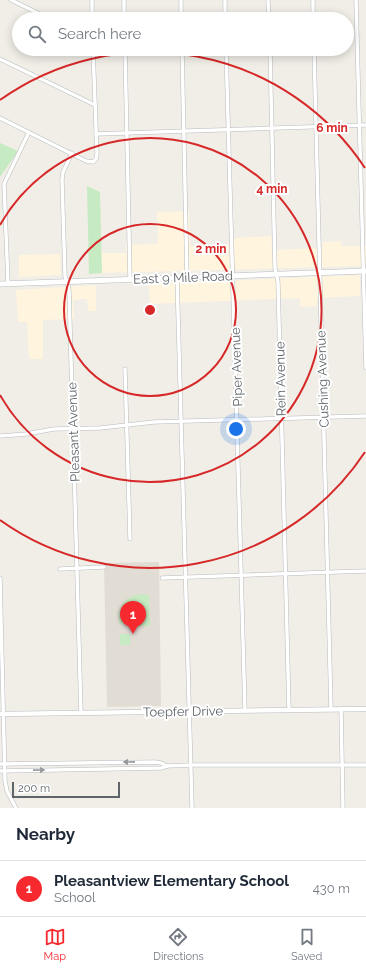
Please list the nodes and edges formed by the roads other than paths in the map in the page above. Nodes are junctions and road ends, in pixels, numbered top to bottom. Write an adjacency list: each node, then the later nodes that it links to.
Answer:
1 (11, 0): 9 (street)
2 (92, 0): 10 (street)
3 (124, 0): 11 (street)
4 (181, 0): 12 (street)
5 (224, 0): 13 (street)
6 (268, 0): 14 (street)
7 (313, 0): 15 (street)
8 (356, 0): 25 (street)
9 (36, 12)
10 (92, 12)
11 (124, 12)
12 (181, 12)
13 (225, 12)
14 (269, 12)
15 (313, 12)
16 (93, 56): 23 (street)
17 (125, 56): 32 (street)
18 (182, 56): 30 (street)
19 (226, 56): 29 (street, Piper Avenue)
20 (270, 56): 28 (street, Rein Avenue)
21 (314, 56): 27 (street, Cushing Avenue)
22 (0, 60): 23 (street)
23 (95, 105): 33 (street)
24 (0, 118): 31 (street)
25 (360, 125): 26 (street); 27 (street); 35 (street)
26 (366, 125)
27 (315, 127): 28 (street); 36 (street, Cushing Avenue)
28 (272, 128): 29 (street); 37 (street, Rein Avenue)
29 (228, 129): 30 (street); 38 (street, Piper Avenue)
30 (184, 131): 32 (street); 40 (street)
31 (29, 132): 34 (street); 44 (street)
32 (127, 133): 33 (street); 41 (street)
33 (96, 134): 34 (street)
34 (72, 154): 42 (street, Pleasant Avenue)
35 (365, 271): 36 (main road, East 9 Mile Road); 45 (street)
36 (319, 272): 37 (main road, East 9 Mile Road); 48 (street, Cushing Avenue)
37 (276, 274): 38 (main road, East 9 Mile Road); 49 (street, Rein Avenue)
38 (233, 275): 40 (main road, East 9 Mile Road); 50 (street, Piper Avenue)
39 (177, 277): 40 (main road, East 9 Mile Road); 41 (main road, East 9 Mile Road); 51 (street)
40 (188, 277)
41 (130, 279): 42 (main road, East 9 Mile Road)
42 (66, 281): 44 (main road, East 9 Mile Road); 53 (street, Pleasant Avenue)
43 (0, 284): 44 (main road, East 9 Mile Road)
44 (8, 284)
45 (366, 368)
46 (125, 369): 52 (street)
47 (366, 416): 48 (street)
48 (324, 417): 49 (street); 60 (street, Cushing Avenue)
49 (281, 418): 50 (street); 61 (street, Rein Avenue)
50 (237, 420): 51 (street); 62 (street, Piper Avenue)
51 (181, 422): 52 (street); 63 (street)
52 (127, 425): 53 (street); 55 (street)
53 (73, 429): 54 (street); 57 (street, Pleasant Avenue)
54 (0, 436)
55 (130, 539)
56 (104, 567): 57 (street)
57 (77, 568): 58 (street); 72 (street, Pleasant Avenue)
58 (60, 569)
59 (366, 571): 60 (street)
60 (328, 573): 61 (street); 66 (street, Cushing Avenue)
61 (285, 574): 62 (street); 70 (street, Rein Avenue)
62 (242, 576): 63 (street); 69 (street, Piper Avenue)
63 (186, 577): 64 (street); 71 (street)
64 (162, 578)
65 (0, 580): 73 (street)
66 (331, 709): 67 (street, Toepfer Drive); 70 (street, Toepfer Drive)
67 (341, 709): 68 (street, Toepfer Drive); 78 (street)
68 (366, 709)
69 (245, 710): 70 (street, Toepfer Drive); 71 (street, Toepfer Drive)
70 (289, 710)
71 (190, 711): 72 (street, Toepfer Drive); 75 (street)
72 (81, 713): 73 (street, Toepfer Drive)
73 (2, 714): 74 (street)
74 (2, 764): 77 (street, one-way to 74); 79 (street)
75 (191, 765): 77 (street); 78 (street); 81 (street)
76 (366, 765): 78 (street)
77 (167, 766): 79 (street, one-way to 77)
78 (342, 766): 82 (street)
79 (2, 771): 80 (street)
80 (16, 808)
81 (192, 808)
82 (343, 808)

